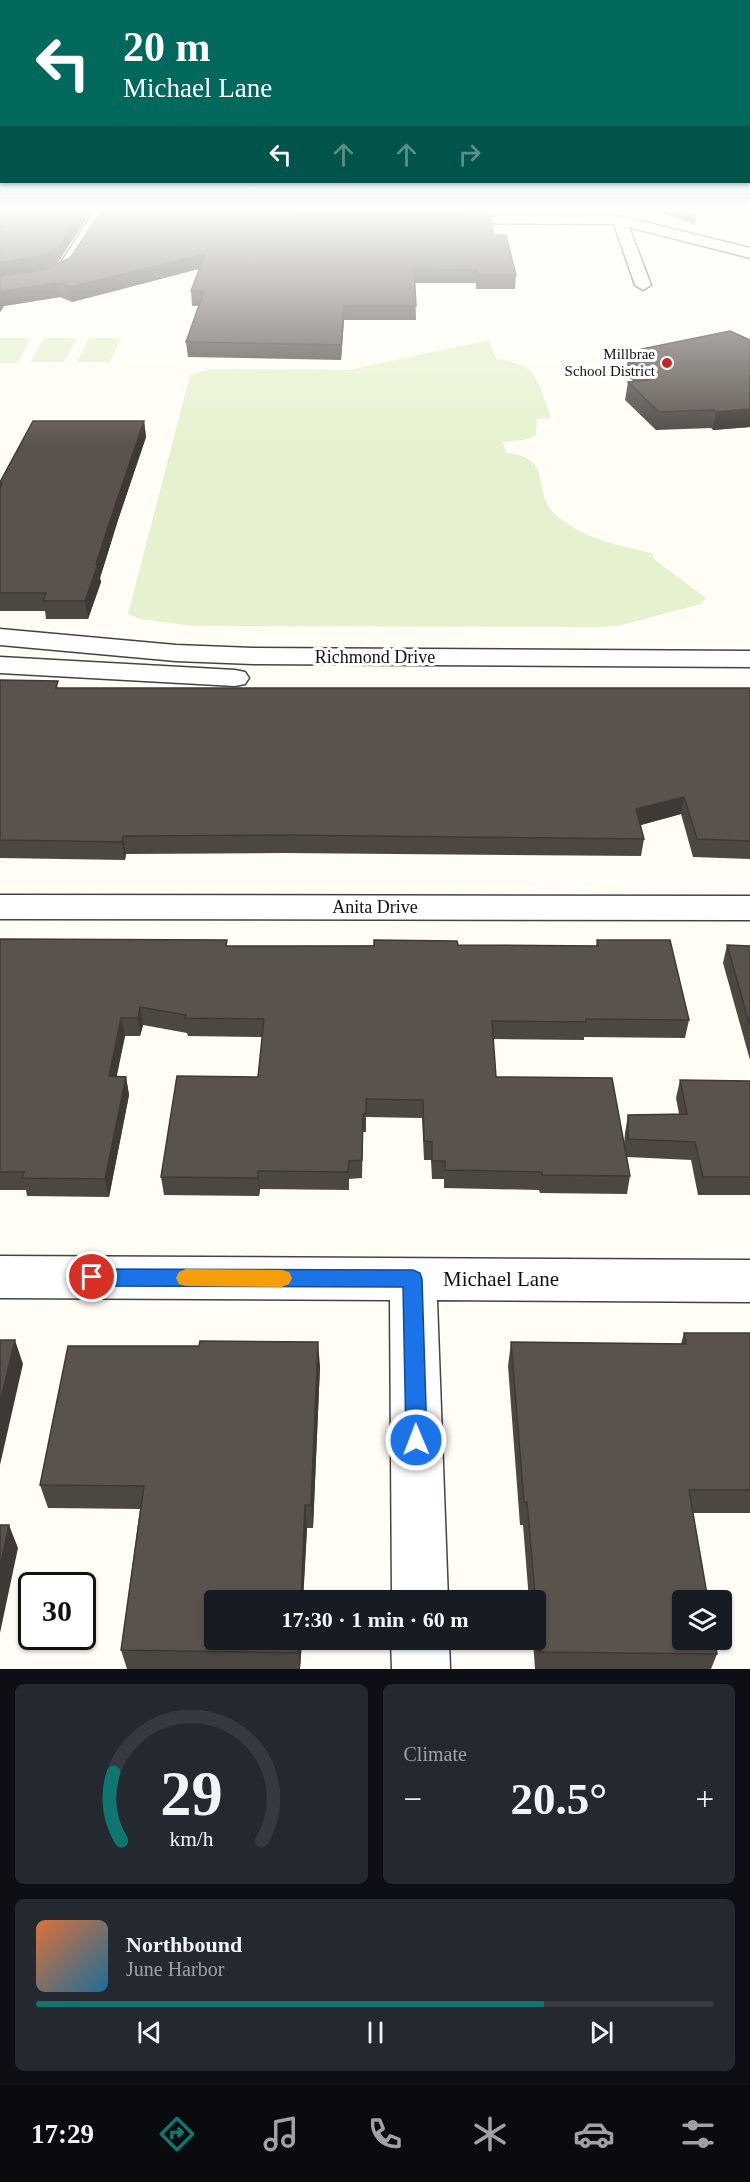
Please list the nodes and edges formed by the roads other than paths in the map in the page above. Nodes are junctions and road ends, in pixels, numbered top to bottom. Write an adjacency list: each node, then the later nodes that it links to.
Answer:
1 (0, 637): 2 (street, Richmond Drive)
2 (750, 659)
3 (0, 665): 4 (street, Richmond Drive)
4 (750, 681)
5 (0, 907): 6 (street, Anita Drive)
6 (750, 908)
7 (0, 1277): 8 (street, Michael Lane)
8 (413, 1279): 9 (street, Michael Lane); 10 (street)
9 (750, 1281)
10 (420, 1590)
11 (420, 1650): 12 (street)
12 (421, 1669)

